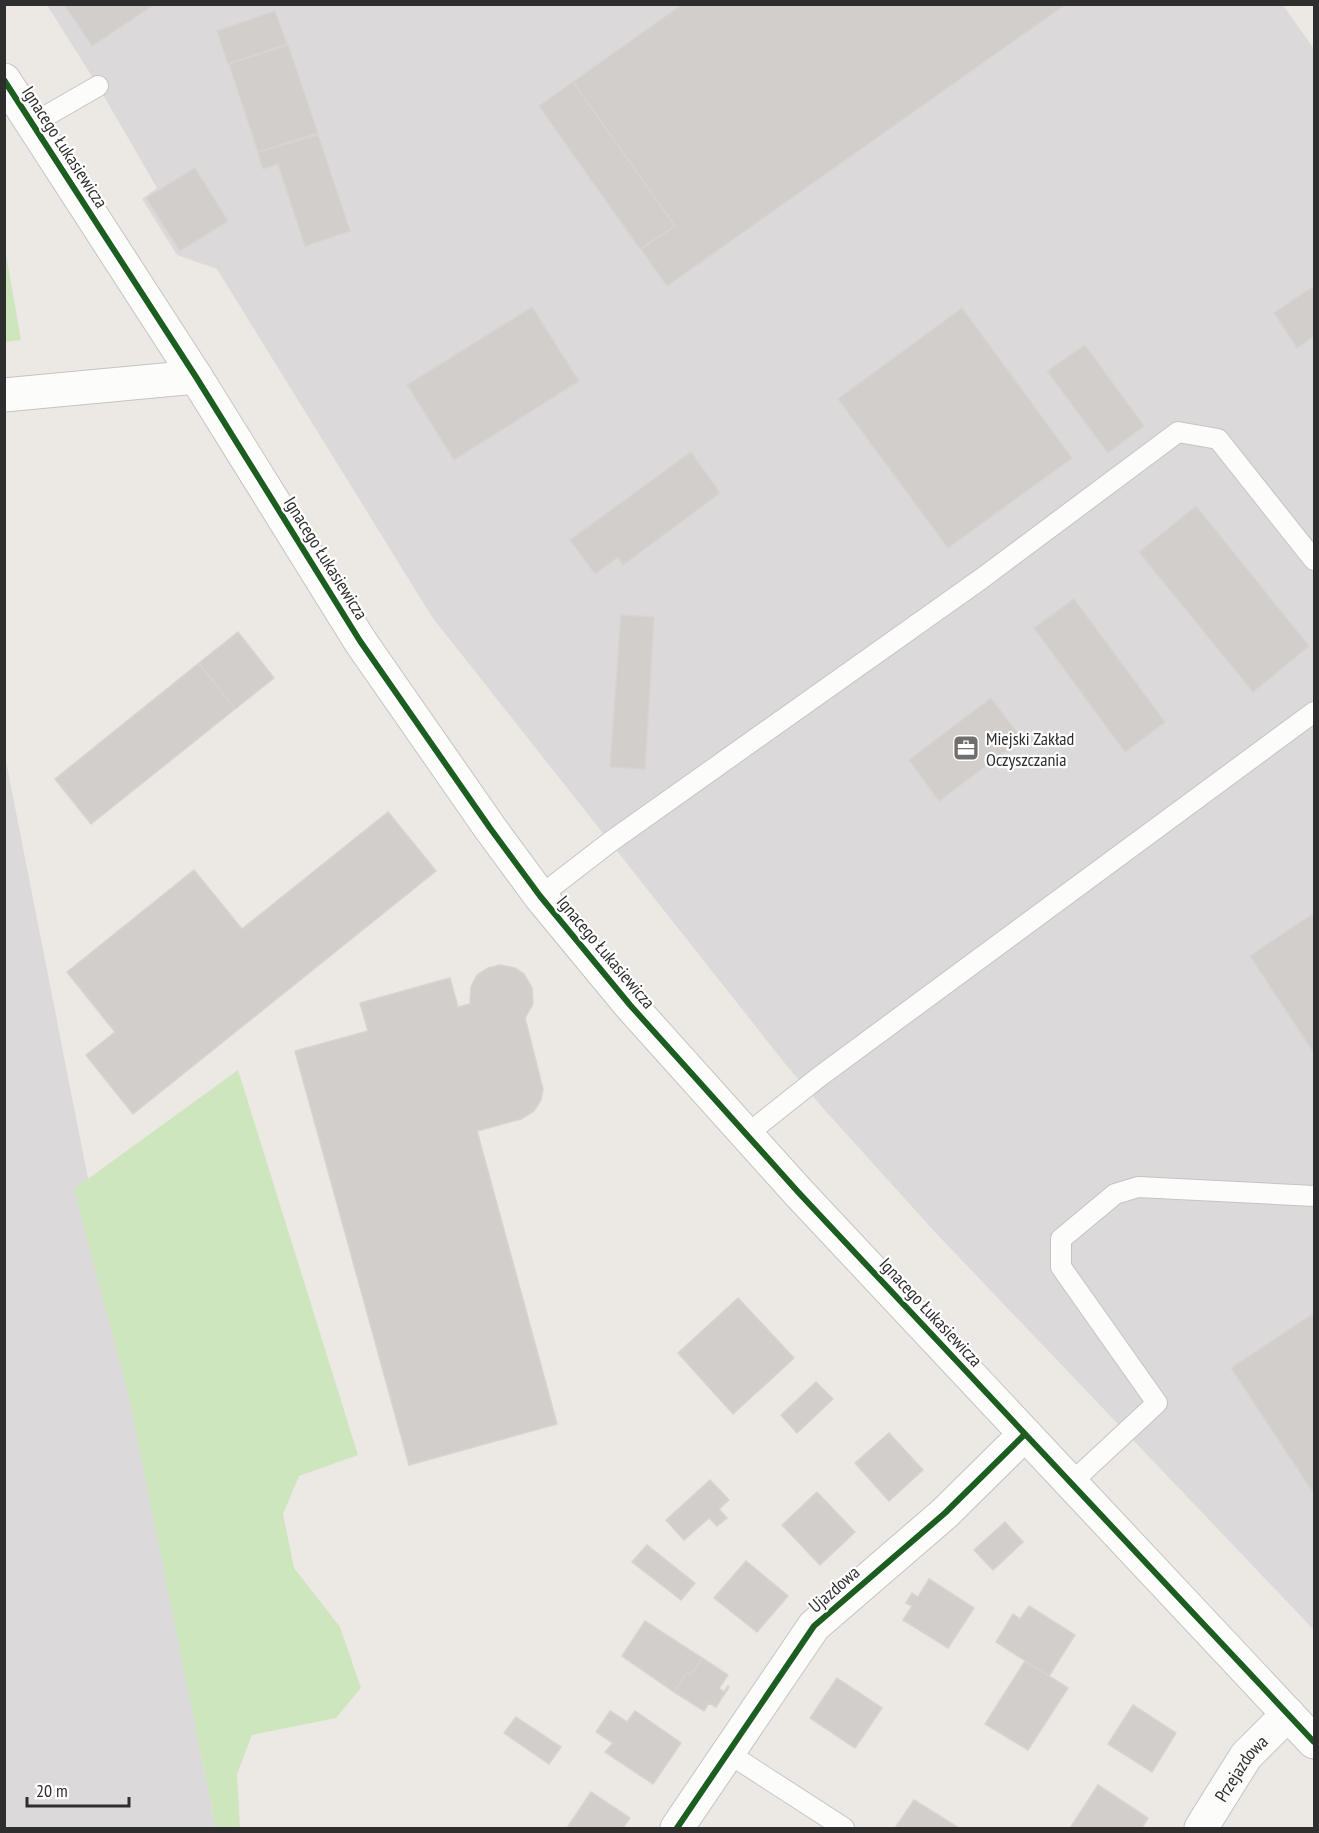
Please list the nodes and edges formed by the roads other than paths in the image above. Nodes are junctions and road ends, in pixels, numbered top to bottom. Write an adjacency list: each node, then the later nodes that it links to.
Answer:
1 (4, 80): 3 (street, Ignacego Łukasiewicza)
2 (98, 86): 3 (lane)
3 (32, 124): 4 (street, Ignacego Łukasiewicza)
4 (196, 377): 5 (street); 8 (street, Ignacego Łukasiewicza)
5 (4, 395)
6 (1314, 560): 8 (lane)
7 (1314, 712): 9 (lane)
8 (540, 896): 9 (street, Ignacego Łukasiewicza)
9 (746, 1135): 11 (street, Ignacego Łukasiewicza)
10 (1314, 1196): 12 (lane)
11 (1026, 1434): 12 (street, Ignacego Łukasiewicza); 15 (street, Ujazdowa)
12 (1071, 1483): 13 (street, Ignacego Łukasiewicza)
13 (1288, 1714): 14 (street, Ignacego Łukasiewicza); 18 (street, Przejazdowa)
14 (1314, 1742)
15 (728, 1753): 16 (street, Ujazdowa); 17 (lane)
16 (678, 1828)
17 (844, 1828)
18 (1200, 1828)

